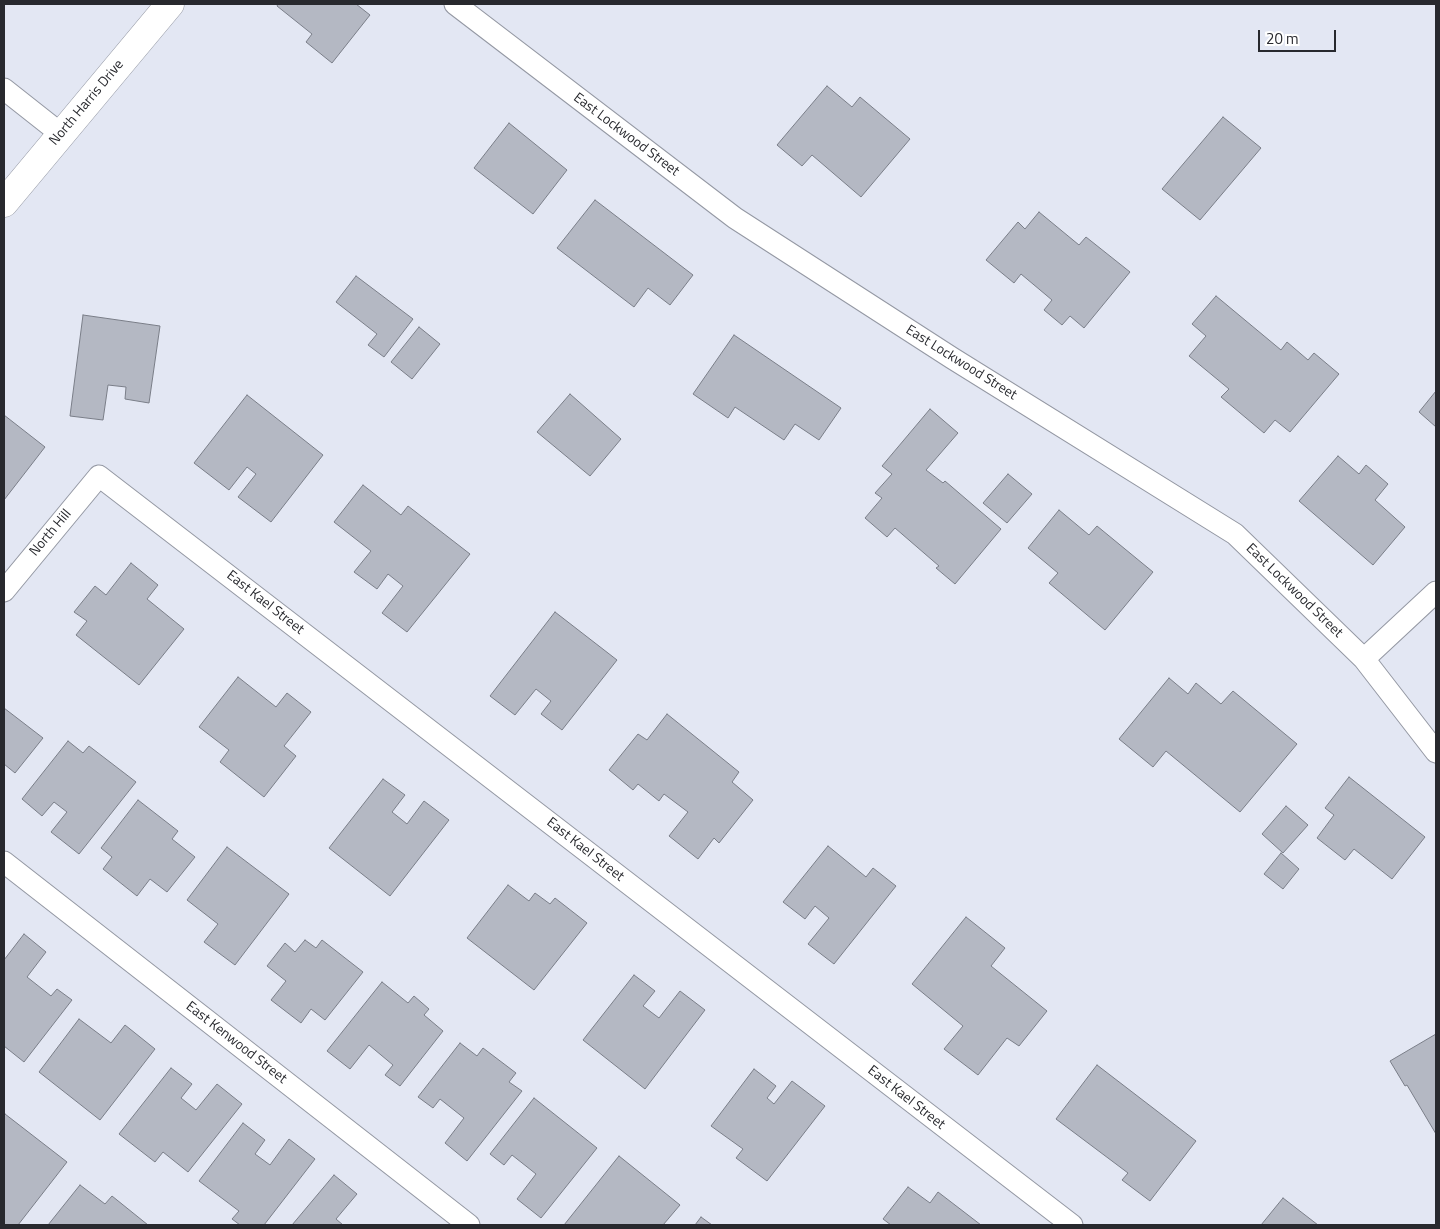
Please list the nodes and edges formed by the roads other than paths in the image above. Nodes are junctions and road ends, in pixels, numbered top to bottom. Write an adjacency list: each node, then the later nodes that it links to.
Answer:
1 (170, 4): 4 (street, North Harris Drive)
2 (455, 4): 9 (street, East Lockwood Street)
3 (4, 89): 4 (street)
4 (61, 134): 5 (street, North Harris Drive)
5 (4, 203)
6 (99, 476): 7 (street, North Hill); 13 (street, East Kael Street)
7 (4, 591)
8 (1436, 592): 9 (street)
9 (1364, 659): 10 (street, East Lockwood Street)
10 (1436, 752)
11 (4, 862): 12 (street, East Kenwood Street)
12 (469, 1225)
13 (1072, 1225)

